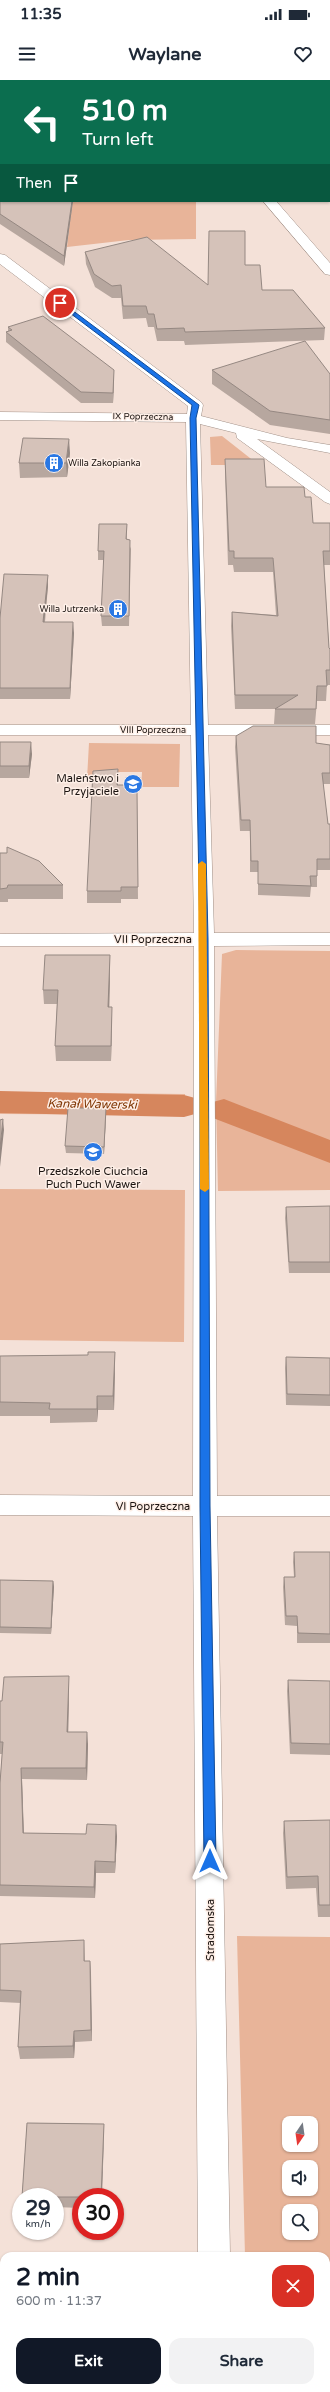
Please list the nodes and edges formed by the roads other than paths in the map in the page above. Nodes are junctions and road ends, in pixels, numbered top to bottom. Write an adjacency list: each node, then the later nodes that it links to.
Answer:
1 (270, 202): 3 (street)
2 (0, 258): 4 (street)
3 (330, 271)
4 (194, 412): 5 (street, IX Poprzeczna); 6 (street, IX Poprzeczna); 10 (street, Stradomska)
5 (0, 416)
6 (230, 427): 7 (street, IX Poprzeczna); 8 (street)
7 (330, 449)
8 (330, 499)
9 (0, 730): 10 (street, VIII Poprzeczna)
10 (199, 730): 11 (street, VIII Poprzeczna); 12 (street, Stradomska)
11 (330, 730)
12 (204, 939): 13 (street, VII Poprzeczna); 14 (street, VII Poprzeczna); 16 (street, Stradomska)
13 (330, 939)
14 (0, 940)
15 (0, 1505): 16 (street, VI Poprzeczna)
16 (205, 1506): 17 (street, VI Poprzeczna); 18 (street, Stradomska)
17 (330, 1506)
18 (214, 2252)

